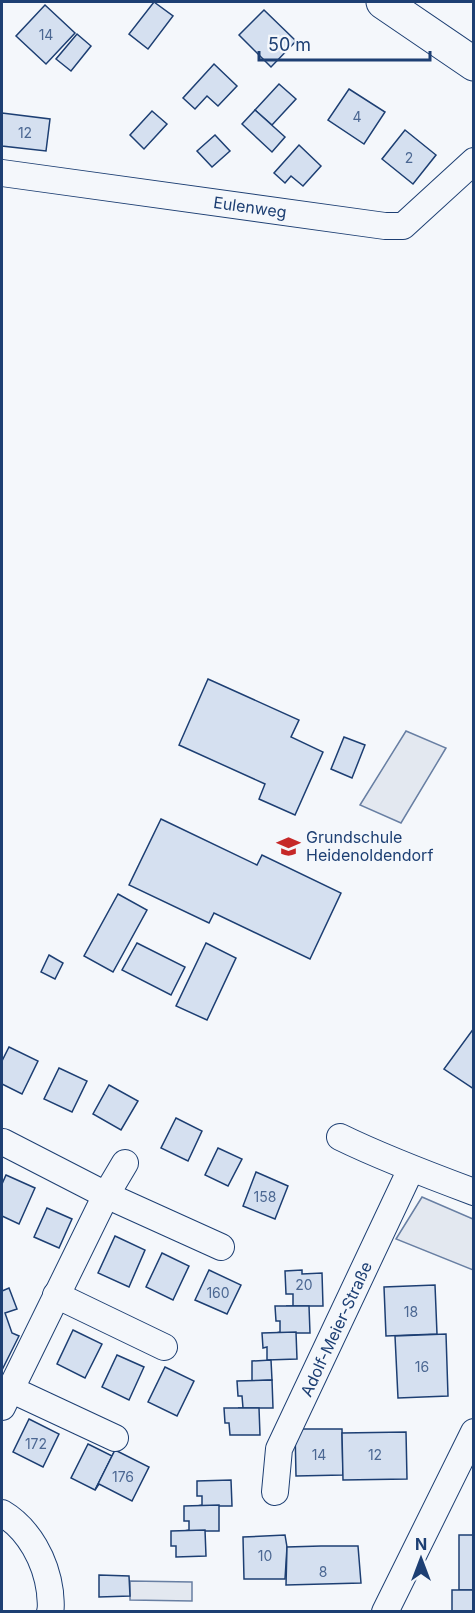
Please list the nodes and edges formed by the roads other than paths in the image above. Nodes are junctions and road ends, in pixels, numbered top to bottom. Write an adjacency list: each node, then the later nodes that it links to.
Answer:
1 (383, 2): 2 (main road)
2 (474, 64)
3 (474, 161): 4 (street, Eulenweg)
4 (2, 173)
5 (340, 1137): 8 (street)
6 (3, 1142): 10 (street)
7 (125, 1162): 10 (street)
8 (411, 1169): 9 (street); 17 (street, Adolf-Meier-Straße)
9 (474, 1192)
10 (106, 1195): 11 (street); 12 (street)
11 (221, 1247)
12 (56, 1295): 13 (street); 14 (street)
13 (164, 1347)
14 (6, 1398): 16 (street)
15 (474, 1432): 20 (street)
16 (115, 1438)
17 (274, 1492)
18 (2, 1513): 19 (street)
19 (50, 1611)
20 (385, 1611)

